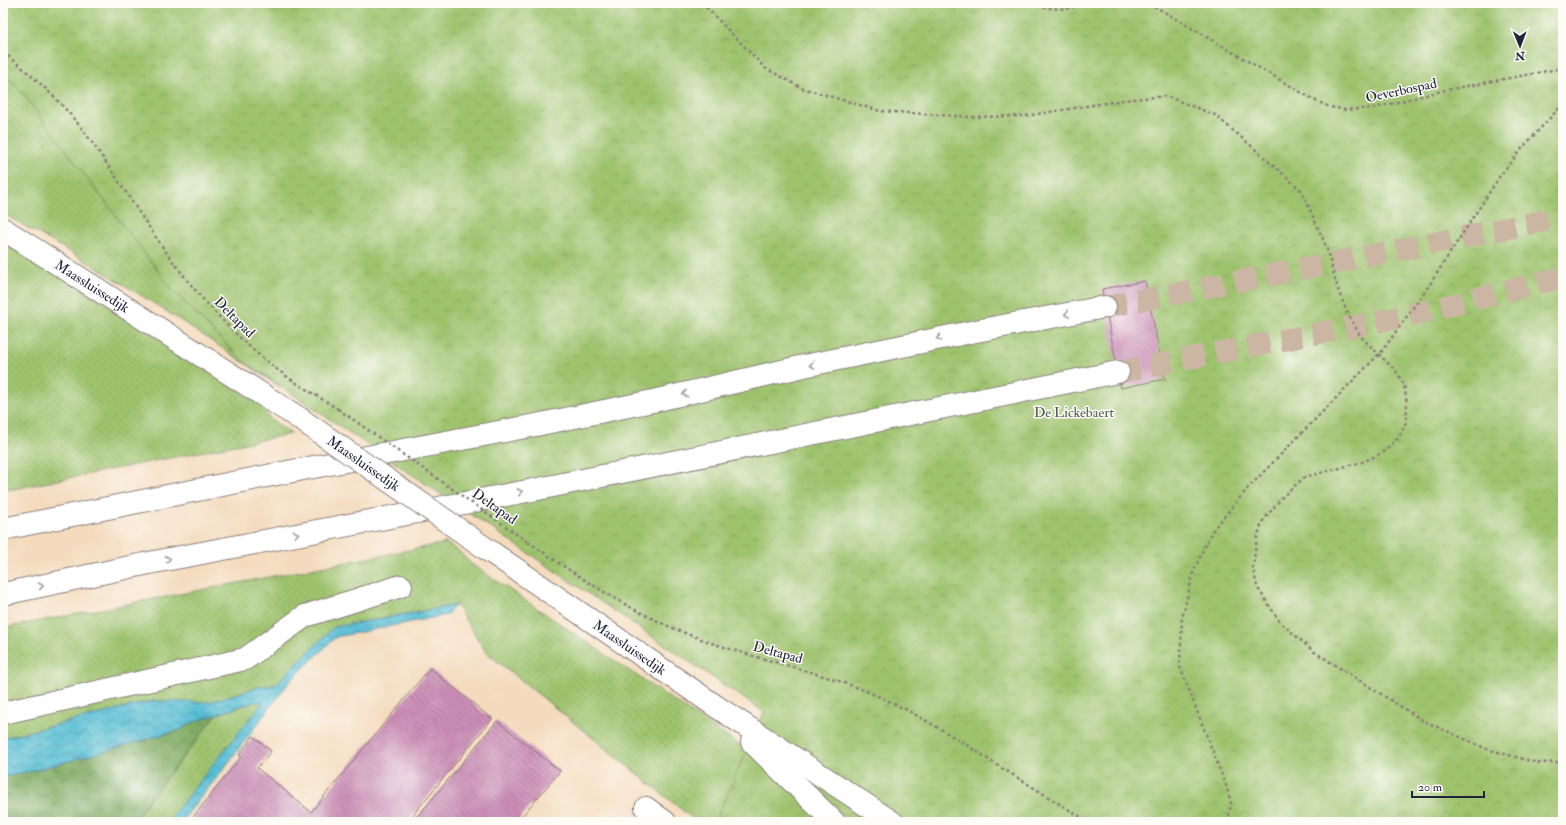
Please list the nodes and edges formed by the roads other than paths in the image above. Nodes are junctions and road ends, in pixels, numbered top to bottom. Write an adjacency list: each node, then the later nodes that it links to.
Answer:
1 (3, 228): 7 (main road, Maassluissedijk, bridge)
2 (1105, 307): 4 (main road, one-way to 4)
3 (1118, 372): 6 (main road, one-way to 3)
4 (3, 529)
5 (401, 586): 8 (main road)
6 (3, 594)
7 (717, 707): 11 (main road, Maassluissedijk); 12 (main road, Maassluissedijk)
8 (3, 713)
9 (646, 808): 10 (main road)
10 (665, 822)
11 (834, 822)
12 (892, 822)

